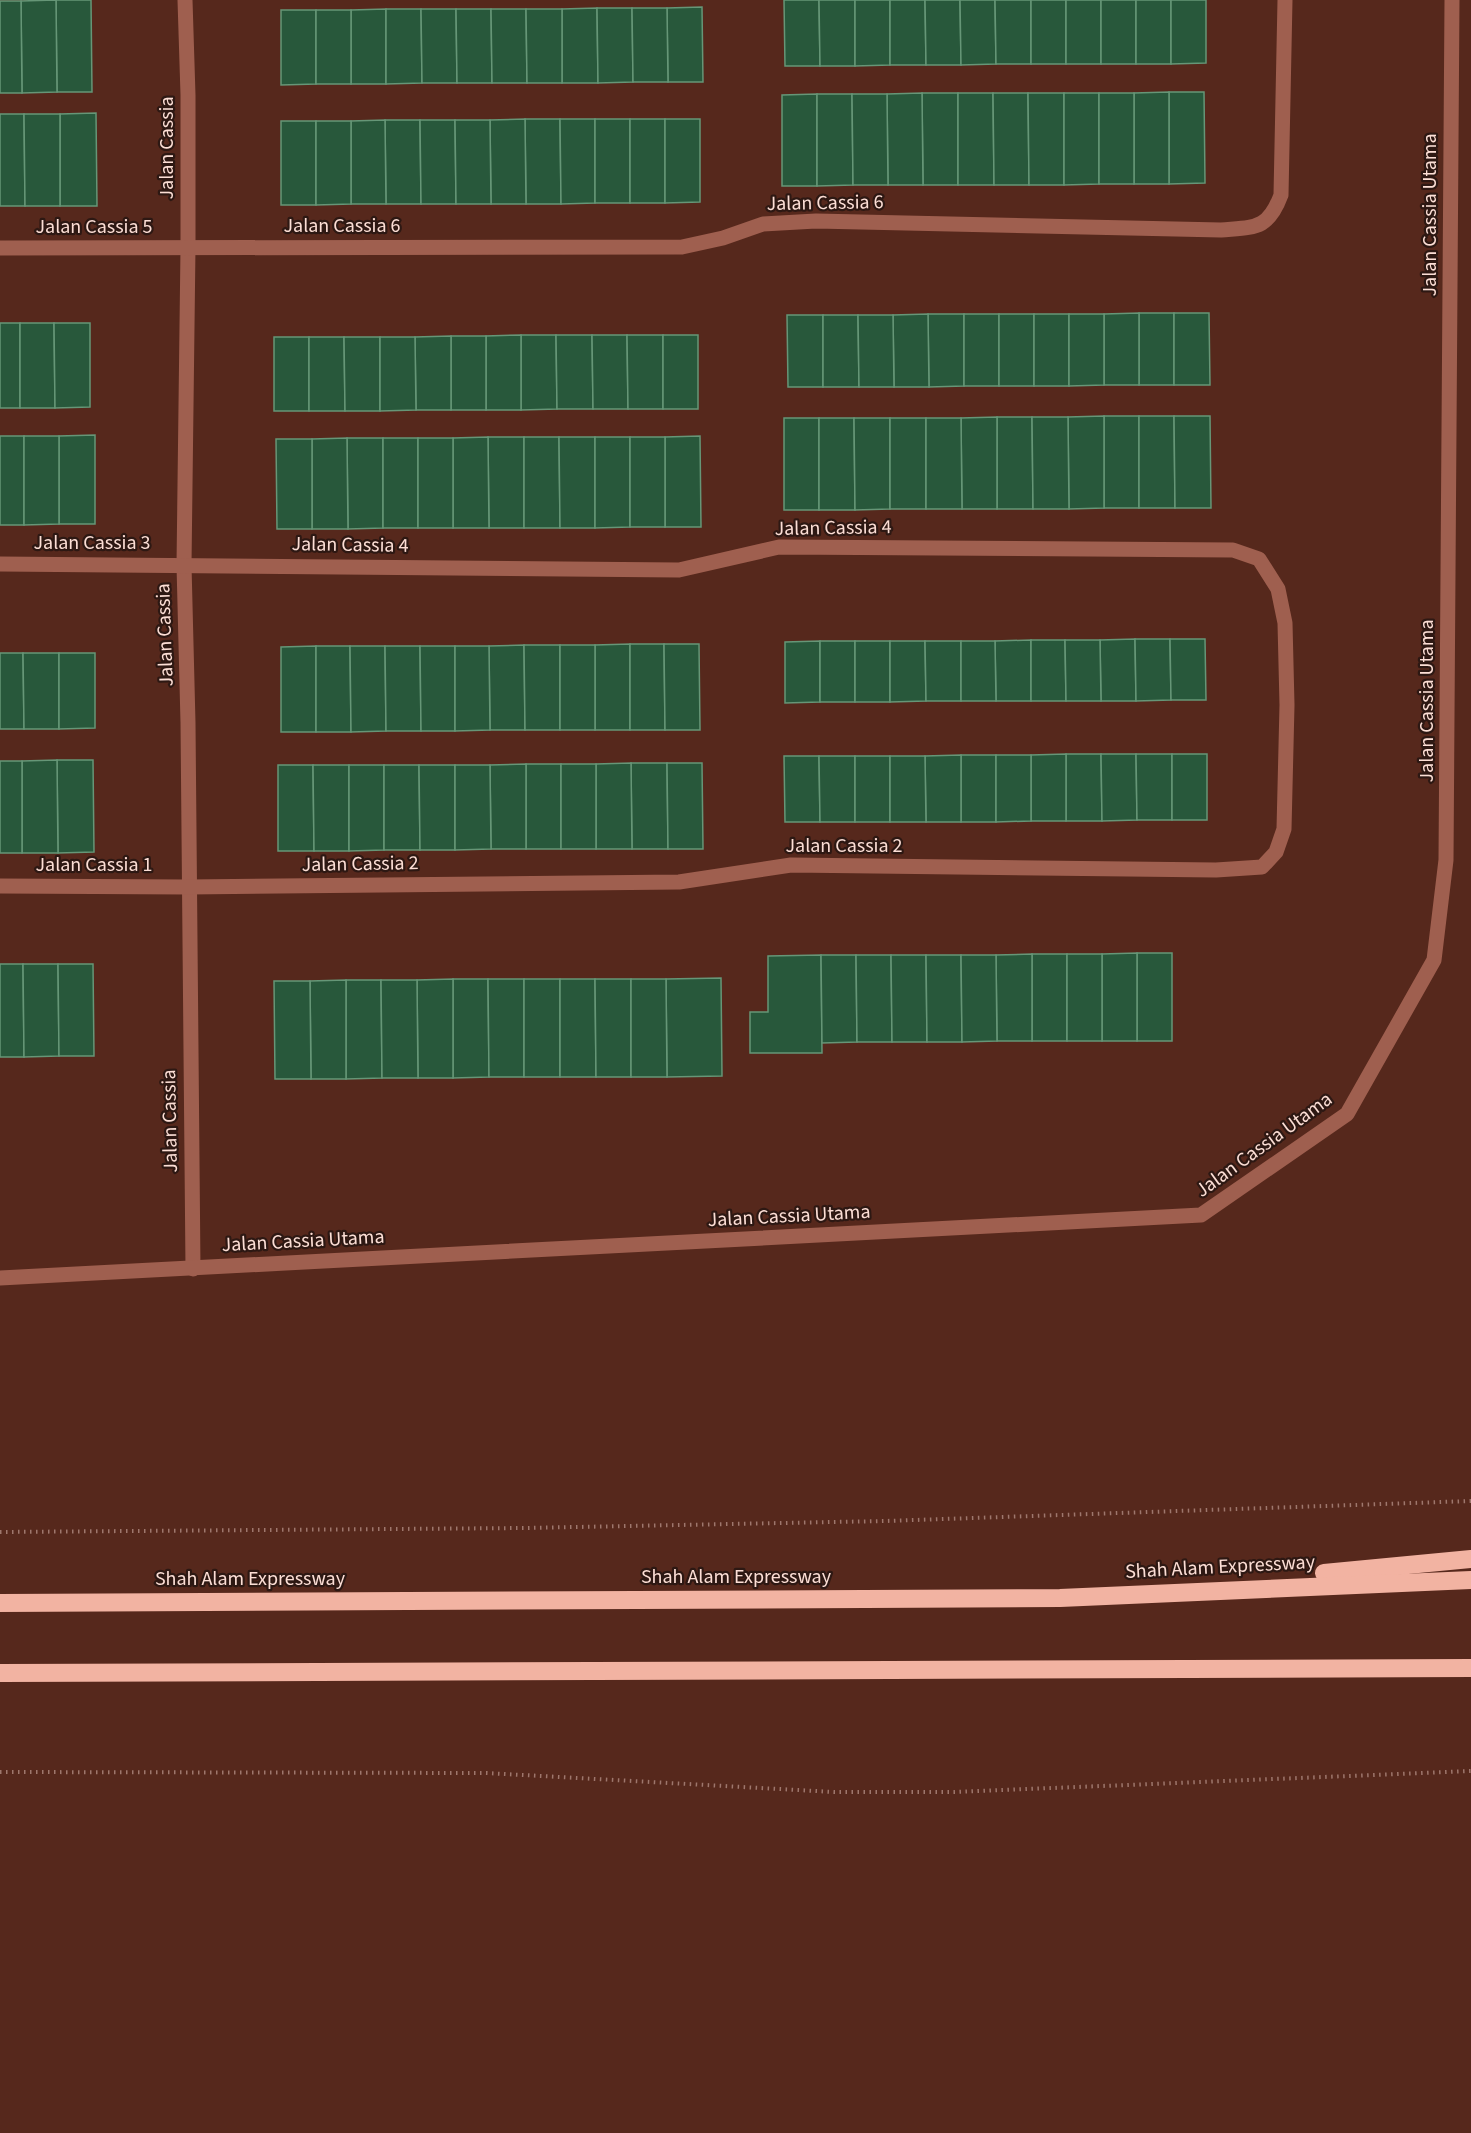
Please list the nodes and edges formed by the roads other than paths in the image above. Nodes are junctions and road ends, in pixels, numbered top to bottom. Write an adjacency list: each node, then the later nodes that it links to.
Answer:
1 (185, 0): 4 (street, Jalan Cassia)
2 (1285, 0): 4 (street, Jalan Cassia 6)
3 (1452, 0): 11 (street, Jalan Cassia Utama)
4 (188, 247): 5 (street, Jalan Cassia 5); 7 (street, Jalan Cassia)
5 (0, 248)
6 (0, 564): 7 (street, Jalan Cassia 3)
7 (184, 565): 8 (street, Jalan Cassia 4); 10 (street, Jalan Cassia)
8 (1287, 705): 10 (street, Jalan Cassia 2)
9 (0, 886): 10 (street, Jalan Cassia 1)
10 (188, 887): 11 (street, Jalan Cassia)
11 (193, 1269): 12 (street, Jalan Cassia Utama)
12 (0, 1278)
13 (1471, 1559): 15 (highway)
14 (1471, 1580): 15 (highway, Shah Alam Expressway)
15 (1060, 1598): 16 (highway, Shah Alam Expressway)
16 (0, 1603)
17 (1471, 1668): 18 (highway)
18 (0, 1673)

